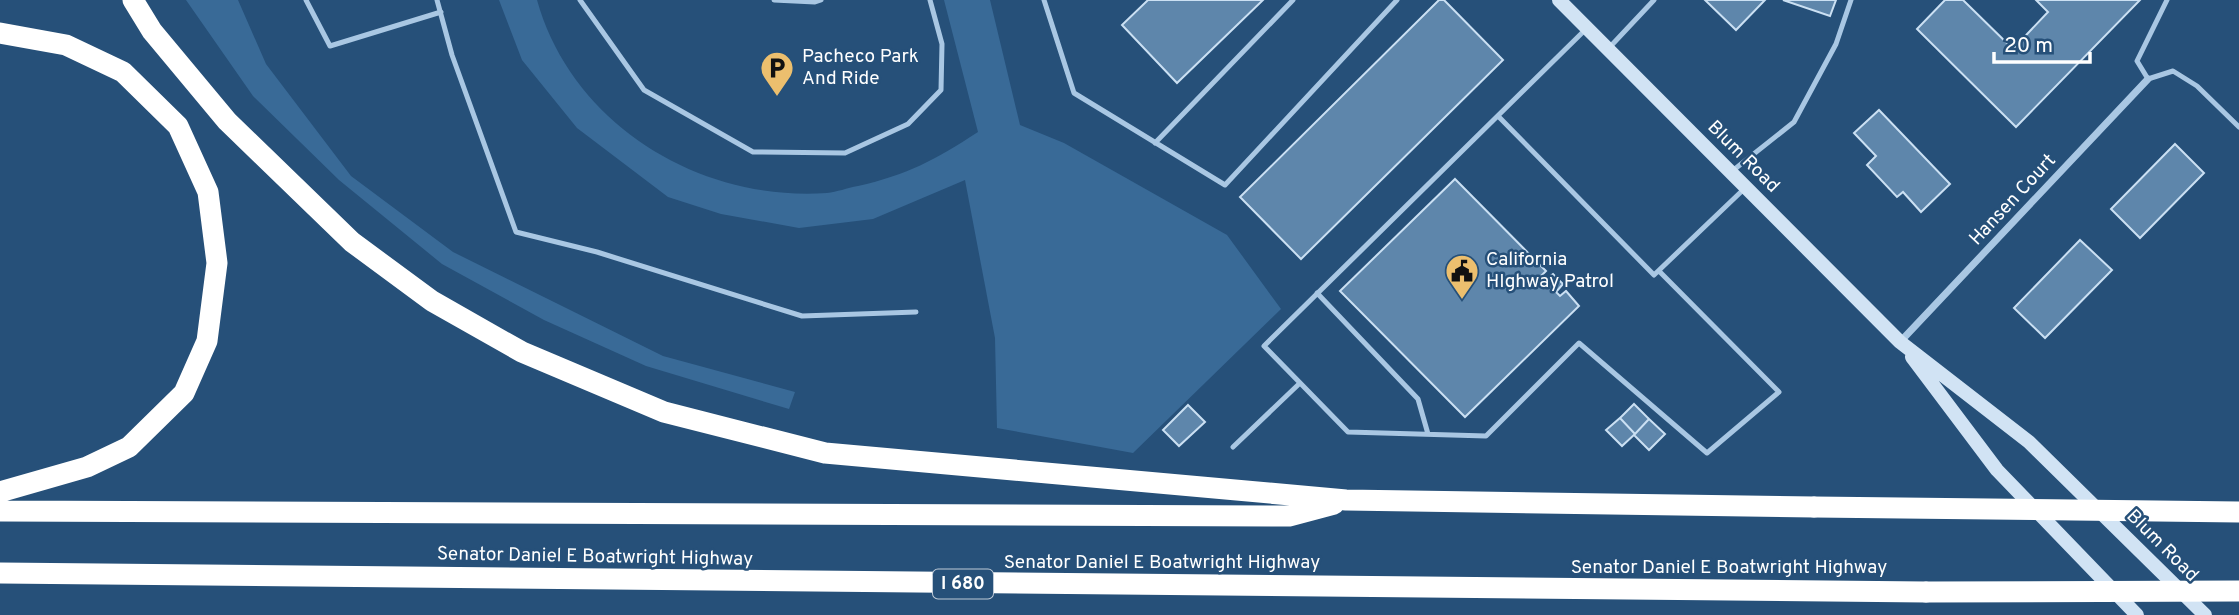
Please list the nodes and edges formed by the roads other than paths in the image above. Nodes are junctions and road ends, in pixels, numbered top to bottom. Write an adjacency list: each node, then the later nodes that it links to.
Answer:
1 (133, 0): 33 (highway)
2 (306, 0): 15 (lane)
3 (437, 0): 15 (lane)
4 (580, 0): 14 (lane)
5 (774, 0): 6 (lane)
6 (821, 0)
7 (1044, 0): 22 (lane)
8 (1293, 0): 22 (lane)
9 (1397, 0): 22 (lane)
10 (1559, 0): 16 (street, Blum Road)
11 (1654, 0): 18 (lane)
12 (1850, 0): 23 (lane)
13 (2167, 0): 19 (lane)
14 (931, 3)
15 (440, 12): 27 (lane)
16 (1587, 28): 18 (street, Blum Road); 20 (lane)
17 (0, 33): 32 (highway)
18 (1608, 49): 23 (street, Blum Road)
19 (2148, 79): 21 (lane); 28 (street, Hansen Court)
20 (1498, 116): 25 (lane); 26 (lane)
21 (2239, 127)
22 (1155, 143)
23 (1731, 172): 24 (street, Blum Road)
24 (1746, 187): 25 (lane); 28 (street, Blum Road)
25 (1659, 271): 30 (lane)
26 (1317, 293): 29 (lane); 30 (lane)
27 (916, 312)
28 (1900, 342): 38 (street, Blum Road); 39 (street, Blum Road)
29 (1300, 383): 30 (lane); 31 (lane)
30 (1428, 434)
31 (1233, 447)
32 (0, 492)
33 (1346, 500): 34 (highway); 35 (highway, bridge)
34 (0, 511)
35 (2239, 512)
36 (0, 573): 37 (highway, Senator Daniel E Boatwright Highway / I 680, bridge)
37 (2239, 592)
38 (2137, 615)
39 (2205, 615)

